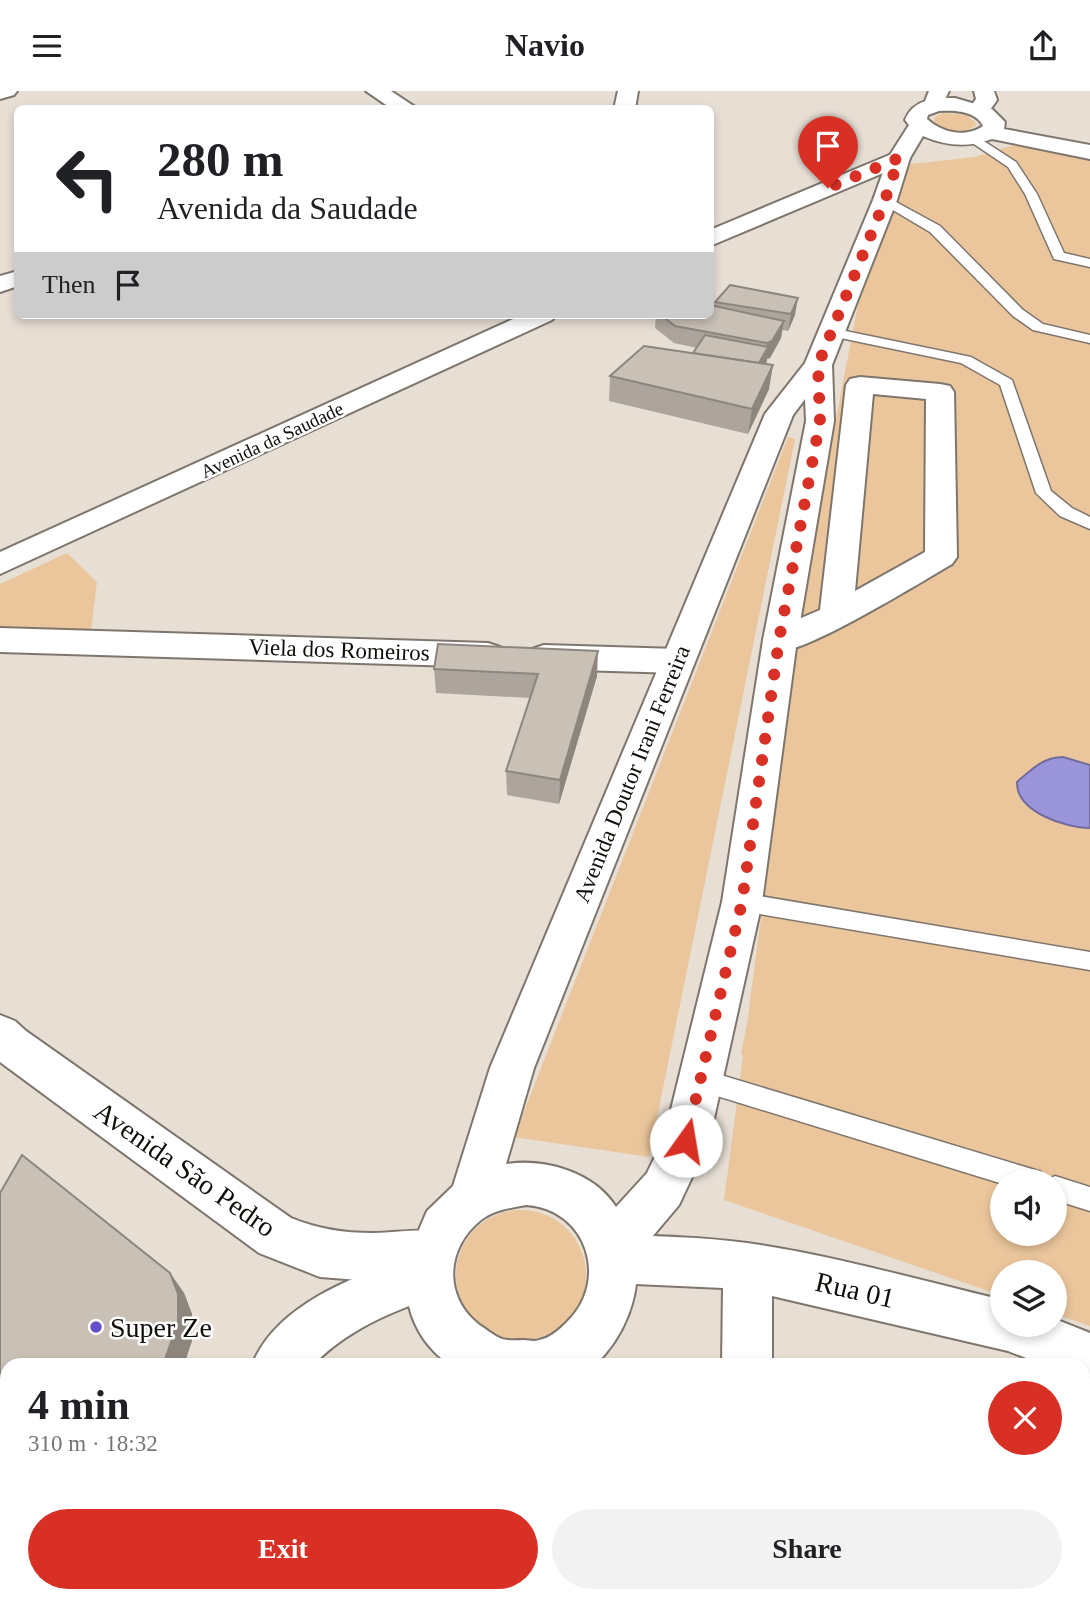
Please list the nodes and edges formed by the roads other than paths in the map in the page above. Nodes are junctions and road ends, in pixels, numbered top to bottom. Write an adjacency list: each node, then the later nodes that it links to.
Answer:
1 (7, 91): 3 (street)
2 (376, 91): 5 (street)
3 (0, 93)
4 (936, 98): 6 (street); 7 (street, Avenida Doutor Irani Ferreira)
5 (401, 105)
6 (978, 121): 7 (street); 8 (street); 9 (street); 10 (street); 13 (lane)
7 (919, 125): 10 (street, Avenida Doutor Irani Ferreira)
8 (1090, 136)
9 (1090, 152)
10 (899, 158): 11 (street, Avenida Doutor Irani Ferreira); 12 (street)
11 (885, 200): 15 (street, Avenida Doutor Irani Ferreira); 16 (lane)
12 (714, 237)
13 (1090, 263)
14 (535, 319): 19 (street, Avenida da Saudade)
15 (831, 332): 17 (street, Avenida Doutor Irani Ferreira); 18 (lane)
16 (1090, 339)
17 (818, 365): 21 (street, Avenida Doutor Irani Ferreira); 23 (street, Avenida Doutor Irani Ferreira)
18 (1090, 524)
19 (0, 564)
20 (836, 616): 20 (street); 21 (street)
21 (779, 640): 24 (street, Avenida Doutor Irani Ferreira)
22 (0, 641): 23 (street, Viela dos Romeiros)
23 (678, 661): 30 (street, Avenida Doutor Irani Ferreira)
24 (742, 902): 25 (lane); 27 (street, Avenida Doutor Irani Ferreira)
25 (1090, 961)
26 (0, 1034): 33 (street, Avenida São Pedro)
27 (701, 1080): 28 (lane); 32 (street, Avenida Doutor Irani Ferreira)
28 (993, 1169)
29 (1067, 1192): 31 (lane)
30 (473, 1196): 32 (street); 33 (street)
31 (1090, 1199)
32 (612, 1253): 34 (street, Rua 01); 37 (street)
33 (430, 1264): 35 (street); 36 (street)
34 (748, 1267): 38 (street); 39 (street, Rua 01)
35 (457, 1357)
36 (284, 1358)
37 (557, 1358)
38 (747, 1358)
39 (1087, 1358)

